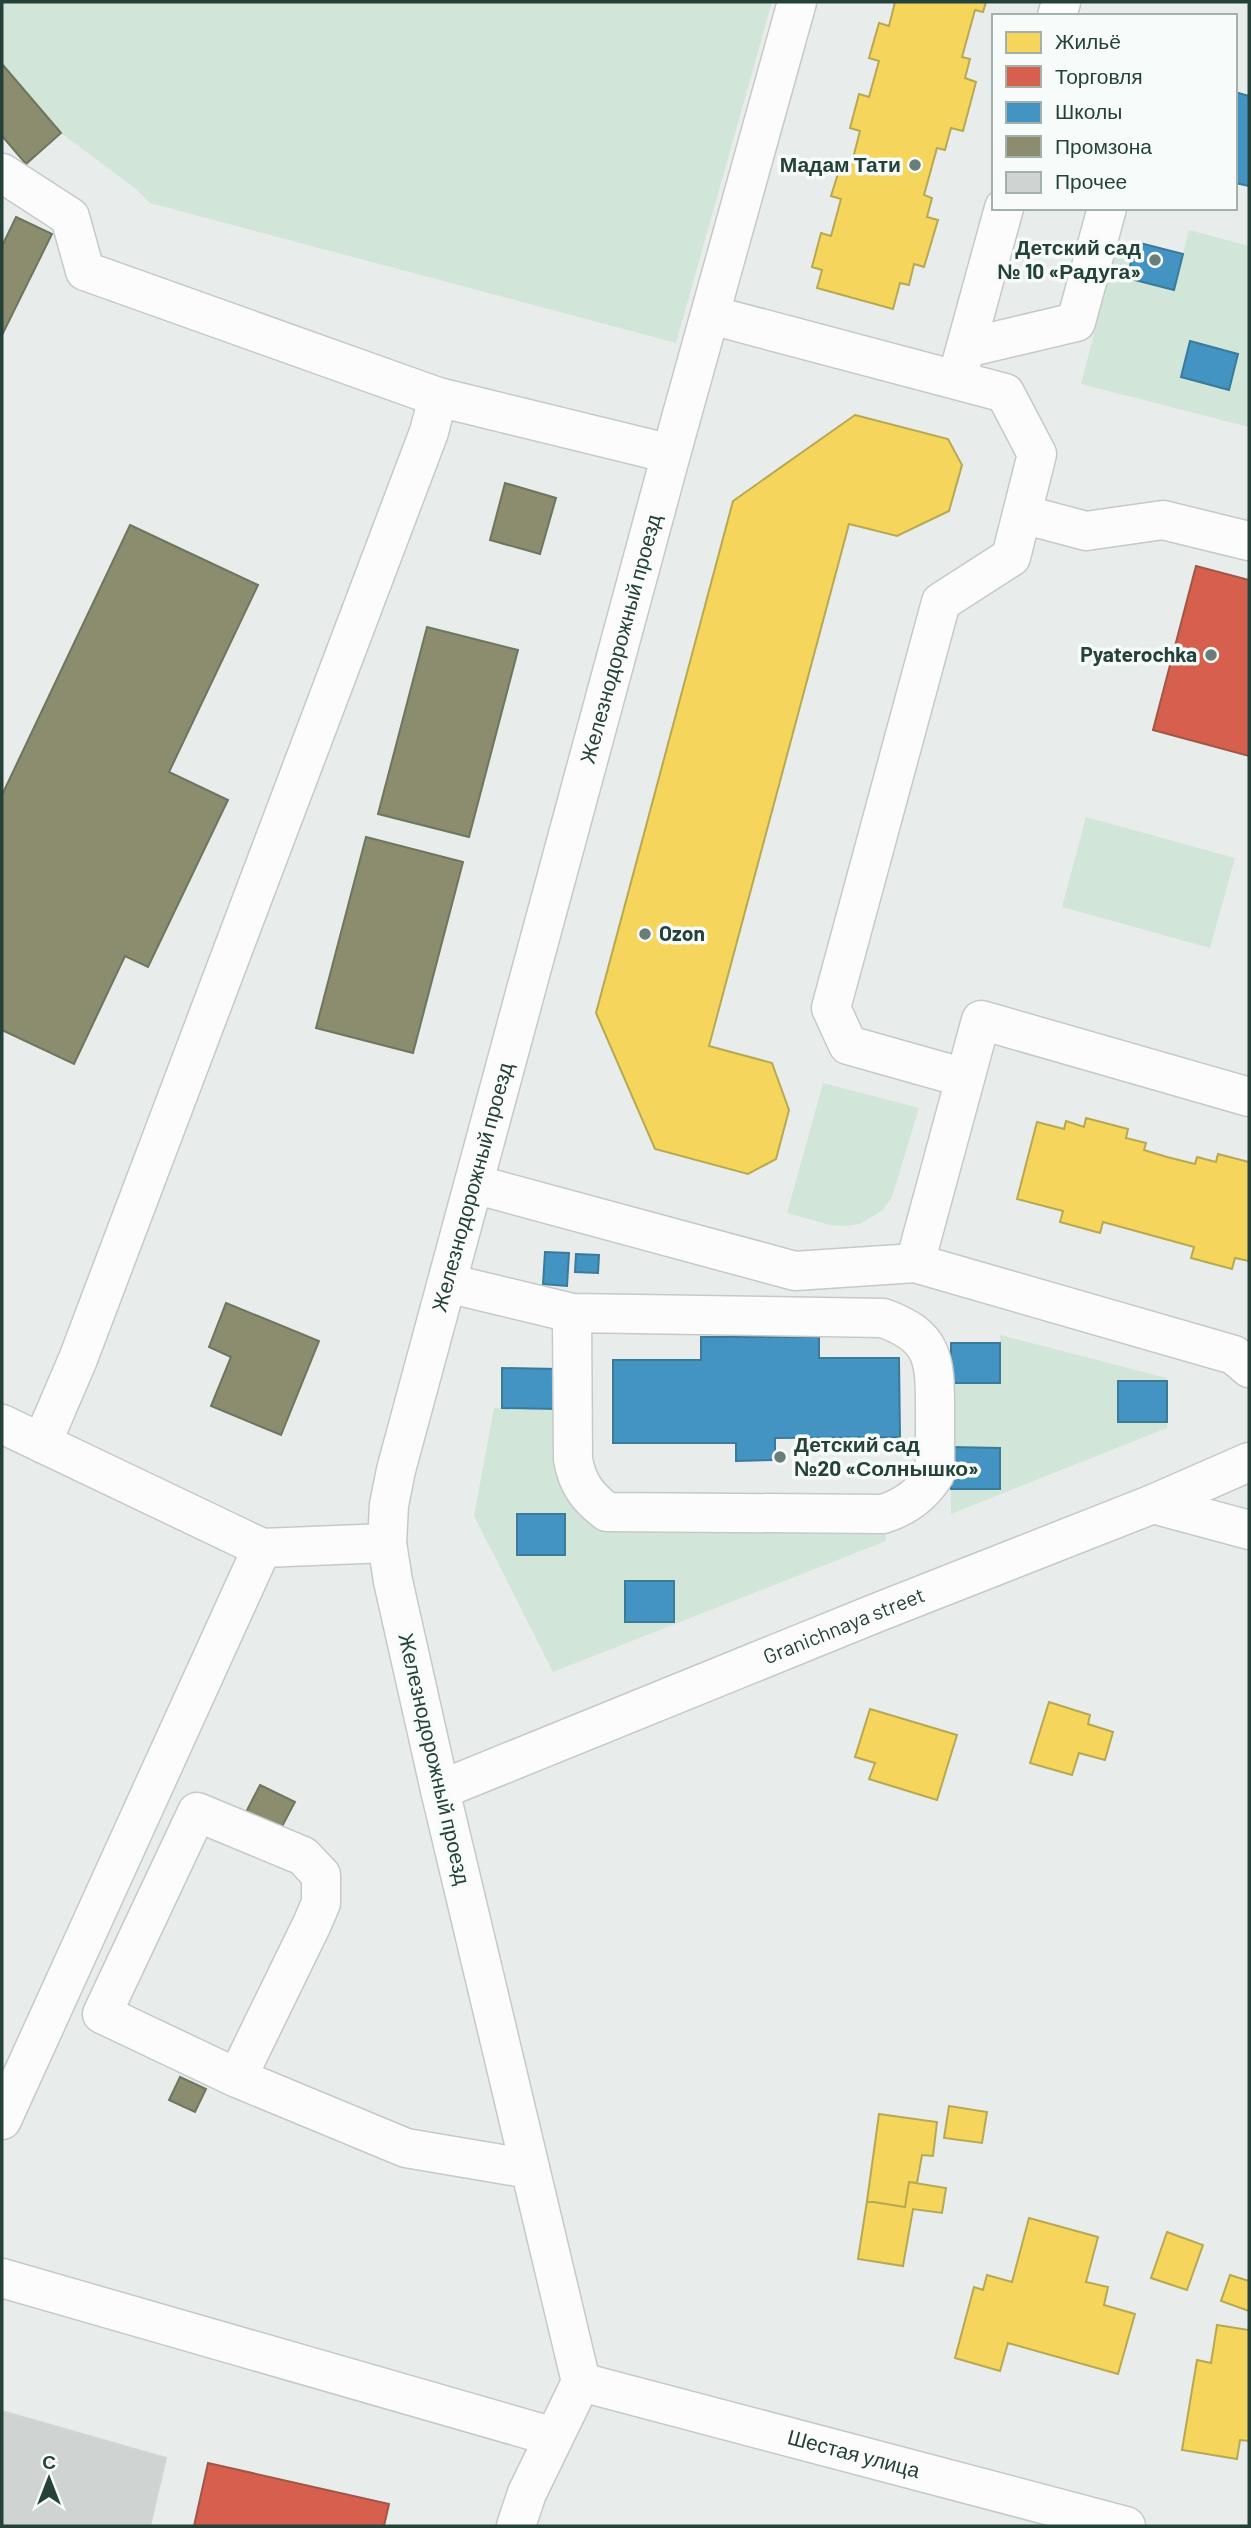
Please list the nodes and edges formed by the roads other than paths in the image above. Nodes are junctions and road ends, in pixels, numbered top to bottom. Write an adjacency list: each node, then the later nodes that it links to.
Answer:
1 (797, 2): 5 (street, Железнодорожный проезд)
2 (2, 173): 7 (street)
3 (1003, 210): 6 (street)
4 (1106, 210): 6 (street)
5 (711, 315): 6 (street); 8 (street, Железнодорожный проезд)
6 (961, 364): 9 (street)
7 (438, 397): 8 (street); 19 (street)
8 (671, 454): 13 (street, Железнодорожный проезд)
9 (1022, 514): 10 (street); 11 (street)
10 (1249, 541)
11 (965, 1078): 12 (street); 14 (street)
12 (1249, 1097)
13 (474, 1184): 14 (street); 15 (street, Железнодорожный проезд)
14 (915, 1263): 17 (street)
15 (447, 1283): 16 (street); 23 (street, Железнодорожный проезд)
16 (572, 1313): 16 (street)
17 (1249, 1368)
18 (2, 1424): 19 (street)
19 (42, 1443): 24 (street)
20 (1249, 1462): 21 (street, Granichnaya street)
21 (1153, 1504): 22 (street); 25 (street, Granichnaya street)
22 (1249, 1530)
23 (387, 1543): 24 (street); 25 (street, Железнодорожный проезд)
24 (262, 1548): 27 (street)
25 (440, 1790): 28 (street, Железнодорожный проезд)
26 (237, 2078): 26 (street); 28 (street)
27 (2, 2120)
28 (530, 2169): 30 (street, Железнодорожный проезд)
29 (2, 2278): 31 (street)
30 (581, 2382): 31 (street); 33 (street, Шестая улица)
31 (554, 2437): 32 (street)
32 (516, 2526)
33 (1126, 2526)

